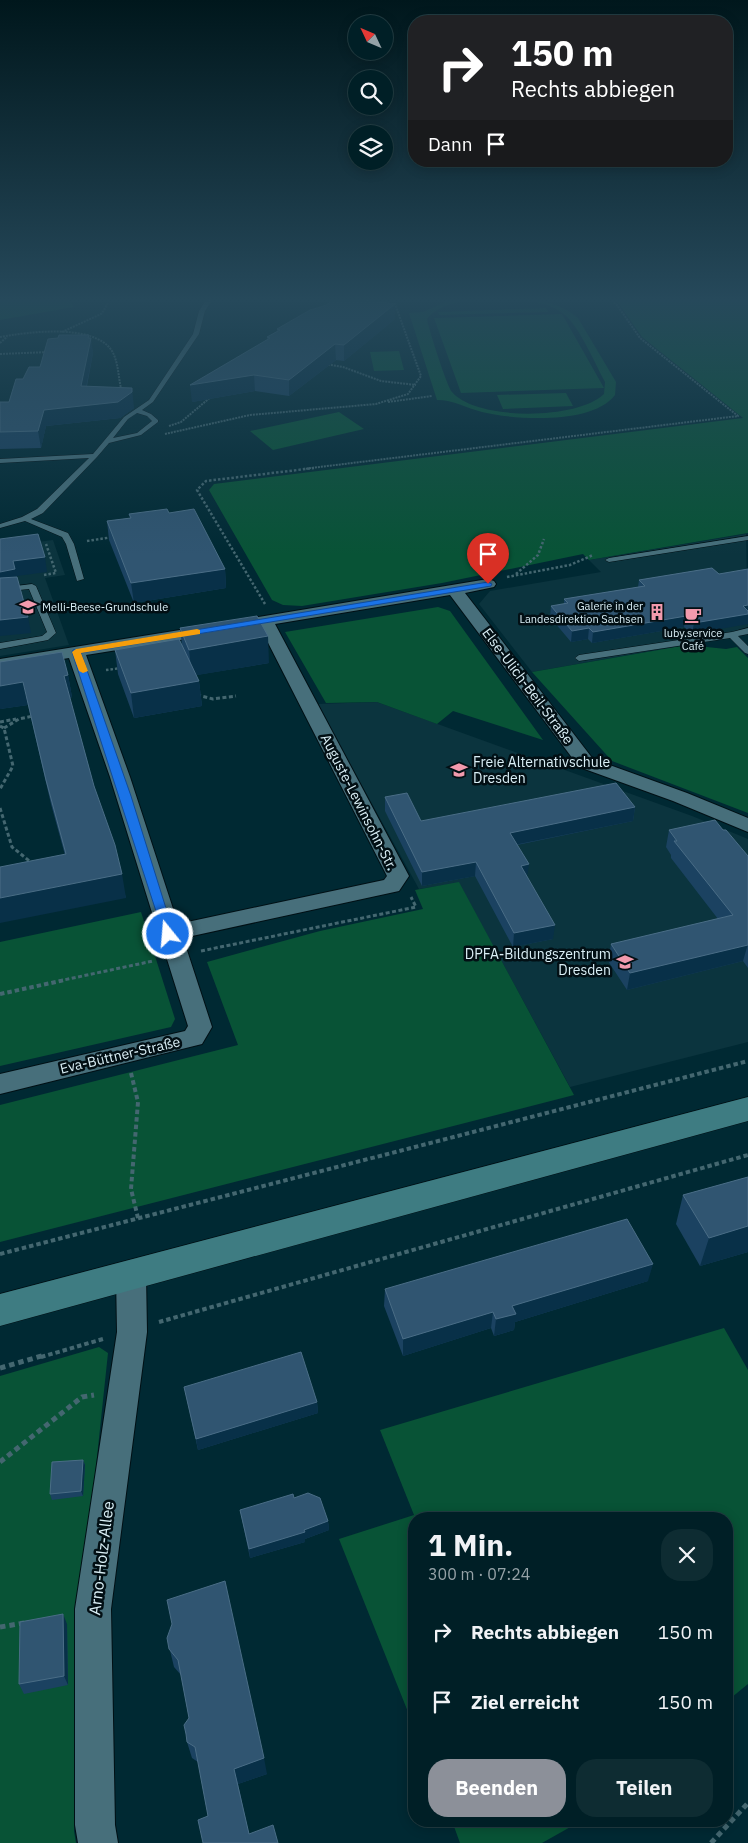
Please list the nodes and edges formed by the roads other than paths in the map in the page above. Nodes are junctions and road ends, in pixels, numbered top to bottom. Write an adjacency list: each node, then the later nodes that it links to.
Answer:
1 (162, 383): 2 (lane)
2 (137, 411): 3 (lane); 3 (lane)
3 (109, 441): 4 (lane)
4 (95, 456): 5 (lane); 6 (lane)
5 (0, 461)
6 (25, 519): 7 (lane); 10 (lane)
7 (0, 526)
8 (748, 538): 9 (lane)
9 (610, 560)
10 (80, 580)
11 (488, 584): 13 (street)
12 (0, 590): 17 (lane)
13 (455, 590): 14 (street); 22 (street, Else-Ulich-Beil-Straße)
14 (270, 620): 19 (street); 23 (street, Auguste-Lewinsohn-Str.)
15 (748, 632): 16 (lane)
16 (732, 635): 18 (lane); 20 (lane)
17 (0, 646)
18 (748, 651)
19 (76, 652): 21 (street); 23 (street, Eva-Büttner-Straße)
20 (580, 658)
21 (0, 664)
22 (748, 826)
23 (172, 945): 24 (street, Eva-Büttner-Straße)
24 (0, 1084)
25 (748, 1109): 26 (main road)
26 (131, 1275): 27 (main road); 28 (street, Arno-Holz-Allee)
27 (0, 1310)
28 (98, 1843)

